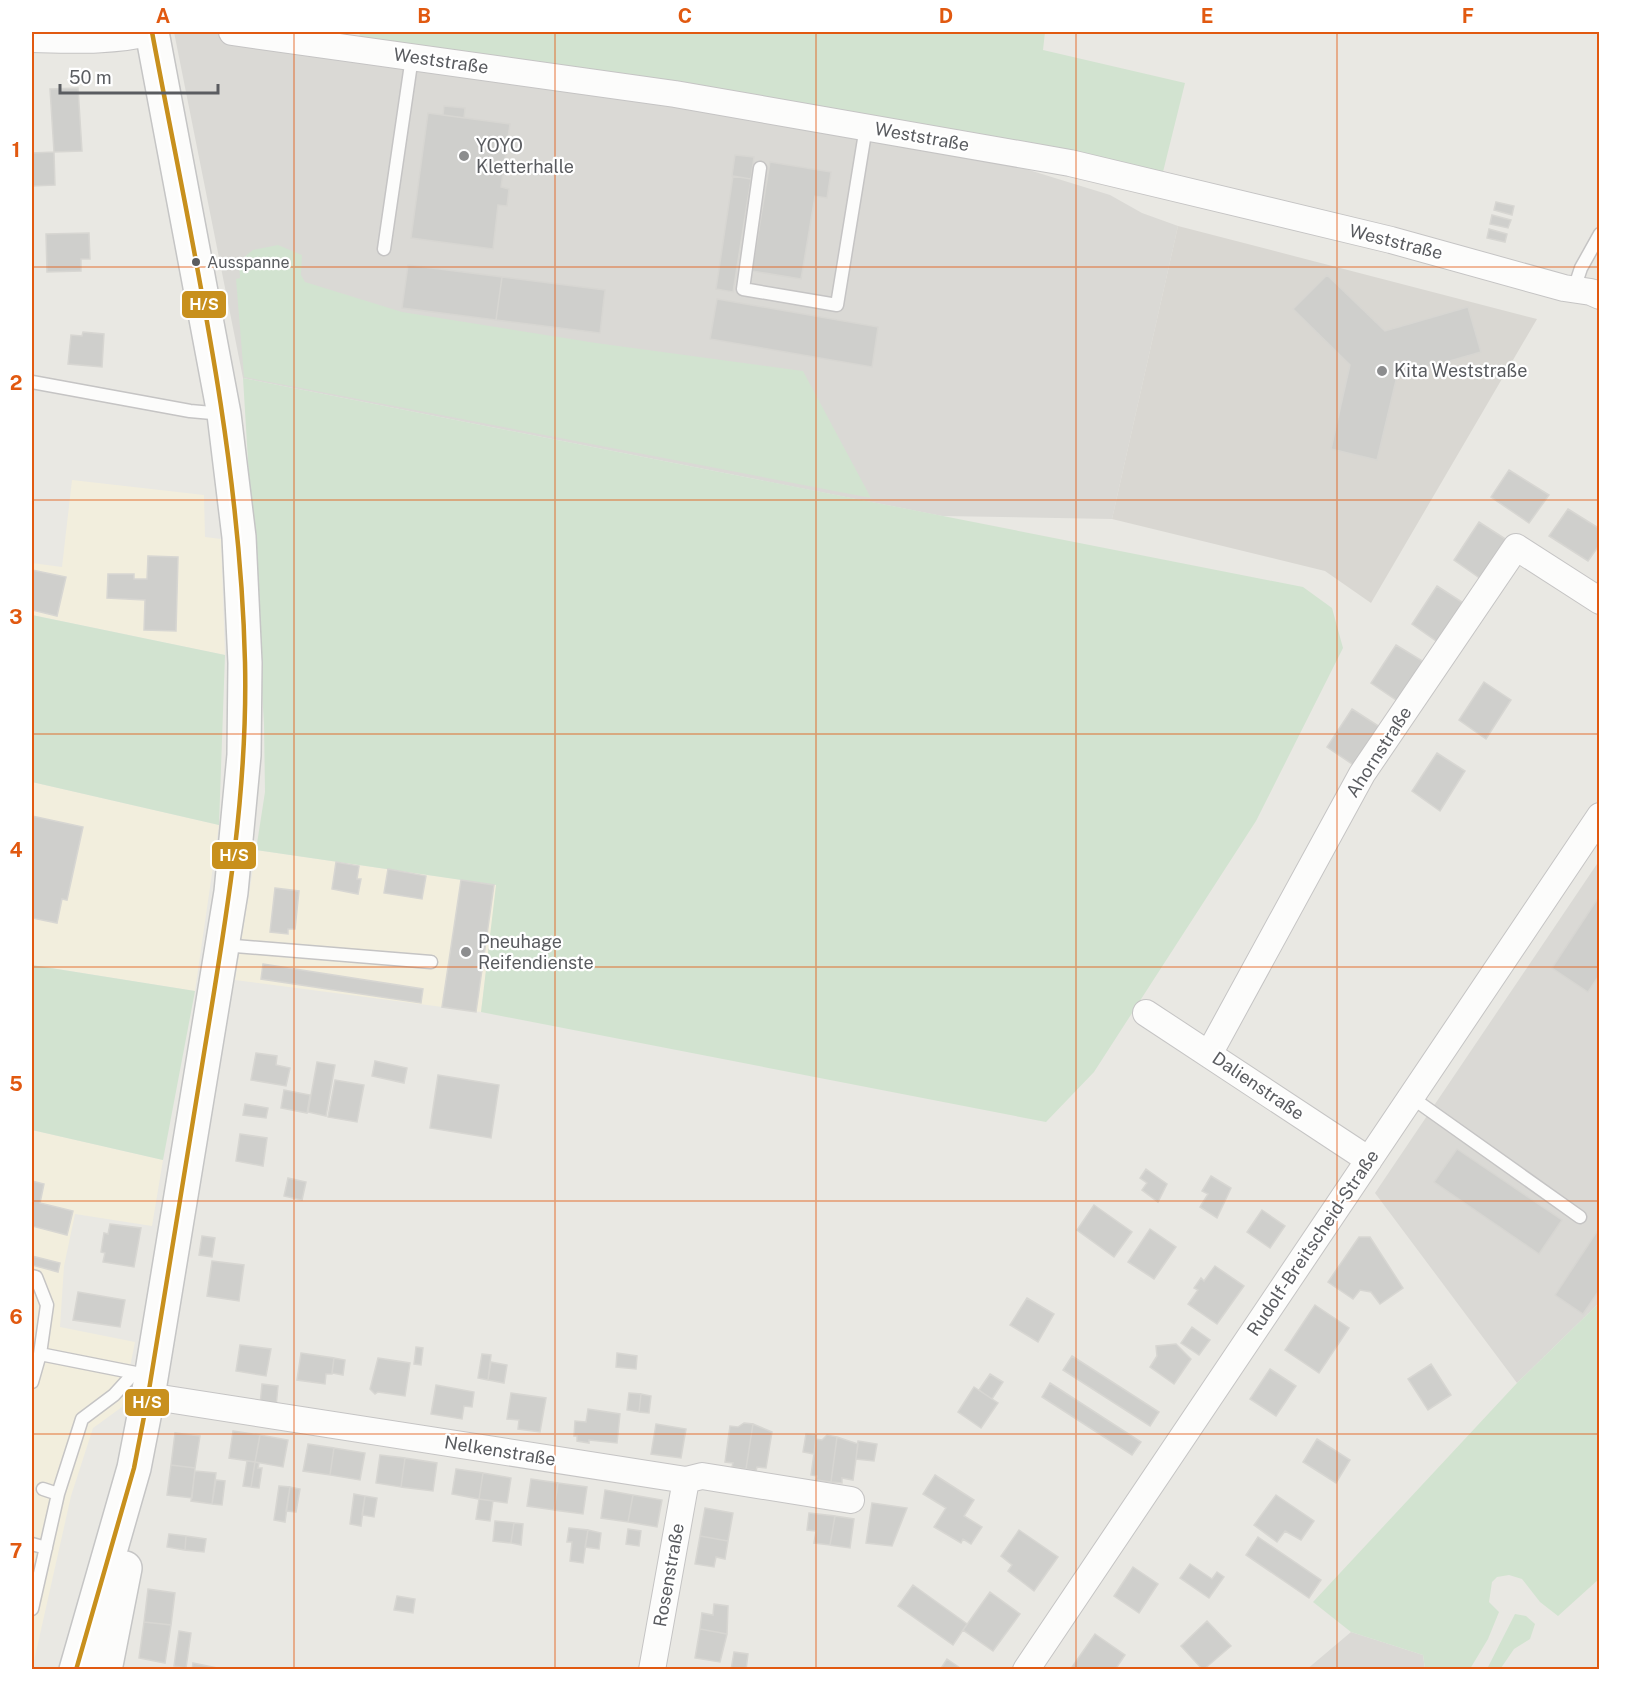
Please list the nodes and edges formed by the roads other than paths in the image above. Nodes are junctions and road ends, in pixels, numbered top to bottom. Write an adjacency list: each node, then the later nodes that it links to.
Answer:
1 (153, 32): 3 (street); 12 (main road)
2 (232, 32): 4 (street, Weststraße)
3 (32, 39)
4 (412, 57): 5 (street, Weststraße); 8 (lane)
5 (866, 127): 6 (lane); 9 (street, Weststraße)
6 (760, 168)
7 (1599, 234): 9 (lane)
8 (384, 249)
9 (1574, 290): 10 (street, Weststraße)
10 (1599, 297)
11 (32, 382): 12 (lane)
12 (224, 414): 15 (main road)
13 (1599, 601): 18 (street, Ahornstraße)
14 (1599, 816): 19 (street, Rudolf-Breitscheid-Straße)
15 (222, 945): 16 (lane); 25 (main road)
16 (431, 962)
17 (1146, 1013): 18 (street, Dalienstraße)
18 (1209, 1054): 20 (street, Dalienstraße)
19 (1412, 1097): 20 (street, Rudolf-Breitscheid-Straße); 21 (lane)
20 (1369, 1160): 37 (street, Rudolf-Breitscheid-Straße)
21 (1580, 1217)
22 (32, 1276): 23 (lane)
23 (40, 1354): 24 (lane); 25 (lane)
24 (32, 1382)
25 (144, 1382): 26 (main road); 27 (street, Nelkenstraße); 29 (lane)
26 (134, 1468): 34 (main road); 35 (main road)
27 (686, 1480): 30 (street, Nelkenstraße); 36 (street, Rosenstraße)
28 (43, 1489): 29 (lane)
29 (58, 1494): 32 (lane)
30 (851, 1500)
31 (32, 1544): 32 (lane)
32 (46, 1548): 33 (lane)
33 (32, 1602)
34 (76, 1670)
35 (105, 1670)
36 (652, 1670)
37 (1026, 1670)

